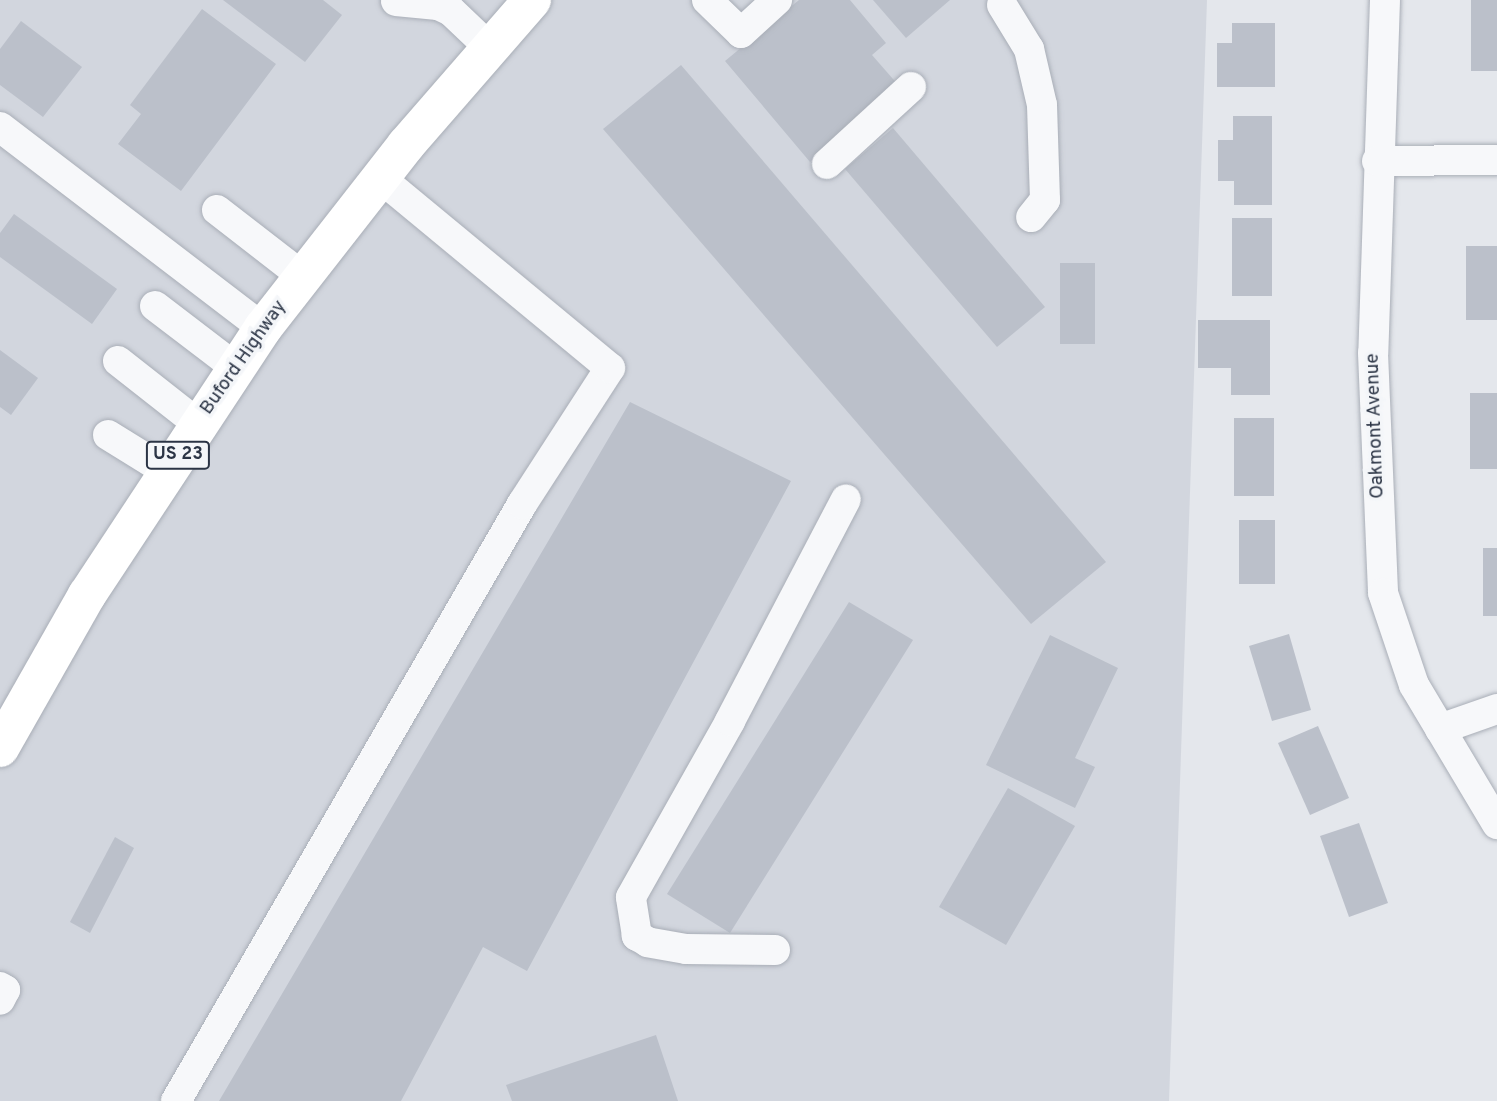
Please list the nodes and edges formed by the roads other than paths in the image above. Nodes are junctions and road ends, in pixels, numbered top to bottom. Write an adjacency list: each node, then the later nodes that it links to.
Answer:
1 (532, 0): 7 (main road, Buford Highway / US 23)
2 (707, 0): 3 (street)
3 (778, 0)
4 (1385, 0): 11 (street, Oakmont Avenue)
5 (396, 1): 7 (street)
6 (1002, 5): 15 (street)
7 (489, 47): 13 (main road, Buford Highway / US 23)
8 (911, 87): 12 (street)
9 (0, 127): 18 (street)
10 (1497, 160): 11 (street)
11 (1377, 161): 26 (street, Oakmont Avenue)
12 (827, 164)
13 (380, 178): 16 (main road, Buford Highway / US 23); 30 (street)
14 (217, 210): 16 (street)
15 (1031, 217)
16 (302, 276): 18 (main road, Buford Highway / US 23)
17 (155, 306): 20 (street)
18 (263, 328): 20 (main road, Buford Highway / US 23)
19 (118, 361): 21 (street)
20 (236, 368): 21 (main road, Buford Highway / US 23)
21 (198, 424): 23 (main road, Buford Highway / US 23)
22 (108, 435): 23 (street)
23 (166, 471): 27 (main road, Buford Highway / US 23)
24 (846, 499): 29 (street)
25 (1497, 709): 26 (street)
26 (1440, 729): 28 (street, Oakmont Avenue)
27 (0, 748)
28 (1497, 824)
29 (775, 950)
30 (176, 1101)

